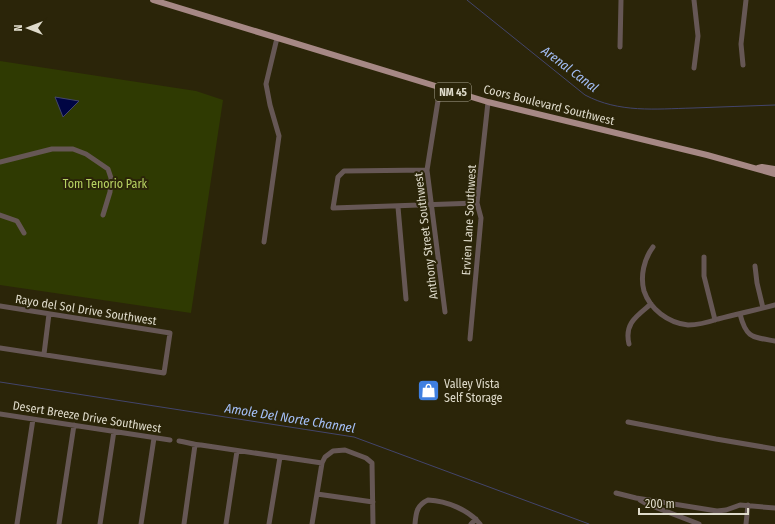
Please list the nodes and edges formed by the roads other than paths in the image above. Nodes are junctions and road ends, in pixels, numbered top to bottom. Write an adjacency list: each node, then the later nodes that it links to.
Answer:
1 (153, 0): 5 (main road, Coors Boulevard Southwest / NM 45)
2 (621, 0): 6 (street)
3 (694, 0): 8 (street)
4 (746, 0): 7 (street)
5 (277, 38): 9 (main road, Coors Boulevard Southwest / NM 45); 22 (street)
6 (620, 47)
7 (744, 65)
8 (694, 68)
9 (440, 88): 10 (main road, Coors Boulevard Southwest / NM 45); 14 (street, Anthony Street Southwest)
10 (488, 102): 12 (main road, Coors Boulevard Southwest / NM 45); 16 (street, Ervien Lane Southwest)
11 (0, 162): 20 (street)
12 (758, 168): 13 (main road, Coors Boulevard Southwest); 15 (main road, Coors Boulevard Southwest / NM 45)
13 (775, 169)
14 (427, 170): 17 (street, Anthony Street Southwest); 18 (street)
15 (775, 174)
16 (477, 203): 17 (street); 35 (street, Ervien Lane Southwest)
17 (432, 205): 18 (street); 31 (street, Anthony Street Southwest)
18 (398, 207): 26 (street)
19 (0, 215): 21 (street)
20 (103, 215)
21 (24, 233)
22 (264, 242)
23 (653, 247): 27 (street)
24 (704, 257): 34 (street)
25 (755, 266): 30 (street)
26 (406, 299)
27 (651, 304): 34 (street); 37 (street)
28 (775, 305): 30 (street)
29 (0, 306): 32 (street, Rayo del Sol Drive Southwest)
30 (763, 308): 33 (street)
31 (445, 312)
32 (49, 314): 39 (street); 39 (street, Rayo del Sol Drive Southwest)
33 (740, 314): 34 (street); 36 (street)
34 (715, 320)
35 (470, 338)
36 (775, 341)
37 (629, 344)
38 (0, 348): 39 (street)
39 (44, 354)
40 (0, 414): 41 (street, Desert Breeze Drive Southwest)
41 (33, 419): 43 (street, Desert Breeze Drive Southwest); 60 (street)
42 (628, 422): 49 (street)
43 (74, 425): 44 (street, Desert Breeze Drive Southwest); 61 (street)
44 (114, 431): 45 (street, Desert Breeze Drive Southwest); 62 (street)
45 (154, 438): 46 (street, Desert Breeze Drive Southwest); 63 (street)
46 (170, 440)
47 (179, 441): 48 (street)
48 (196, 445): 50 (street); 64 (street)
49 (775, 449)
50 (237, 451): 51 (street); 65 (street)
51 (280, 457): 52 (street); 66 (street)
52 (322, 463): 54 (street); 56 (street)
53 (616, 493): 55 (street)
54 (317, 494): 56 (street); 67 (street)
55 (636, 498): 57 (street); 72 (street)
56 (373, 502): 68 (street)
57 (748, 505): 58 (street); 73 (street)
58 (775, 508)
59 (476, 519): 69 (street); 70 (street); 71 (street)
60 (17, 524)
61 (59, 524)
62 (100, 524)
63 (141, 524)
64 (184, 524)
65 (226, 524)
66 (269, 524)
67 (312, 524)
68 (373, 524)
69 (415, 524)
70 (471, 524)
71 (480, 524)
72 (699, 524)
73 (746, 524)

